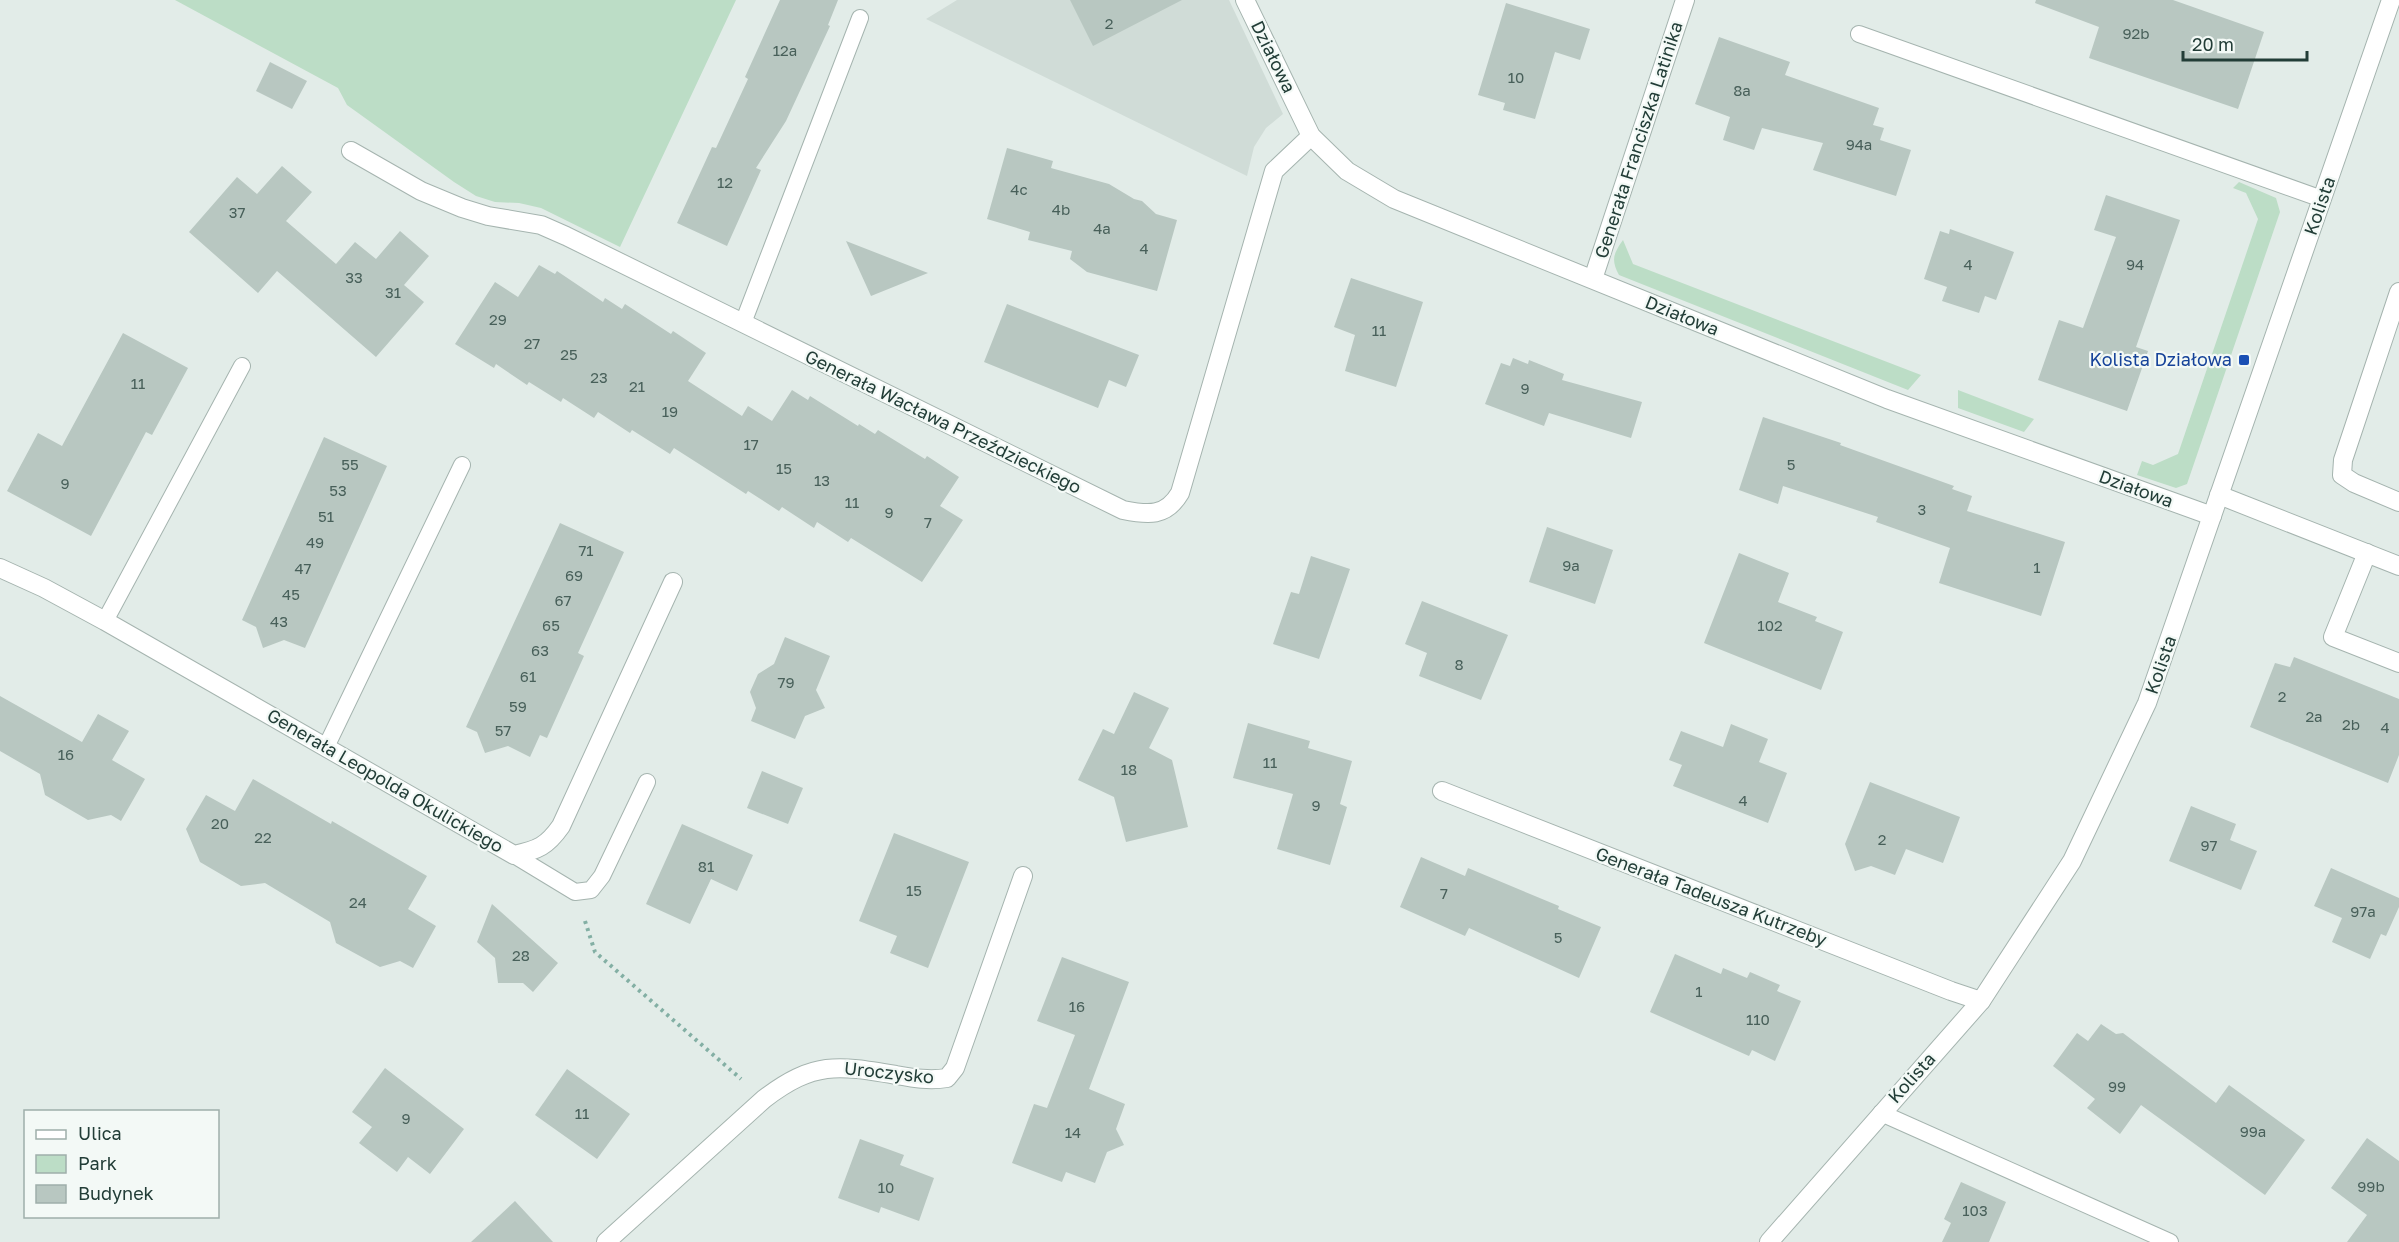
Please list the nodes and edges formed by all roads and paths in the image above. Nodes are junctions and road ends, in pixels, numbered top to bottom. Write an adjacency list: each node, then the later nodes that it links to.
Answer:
1 (1245, 0): 6 (street, Działowa)
2 (1685, 0): 9 (street, Generała Franciszka Latinika)
3 (2391, 0): 8 (street, Kolista)
4 (860, 18): 11 (lane)
5 (1859, 34): 8 (lane)
6 (1311, 136): 9 (street, Działowa); 11 (street, Generała Wacława Przeździeckiego)
7 (351, 151): 11 (street, Generała Wacława Przeździeckiego)
8 (2322, 199): 14 (street, Kolista)
9 (1593, 279): 16 (street, Działowa)
10 (2399, 292): 15 (street)
11 (743, 323)
12 (242, 366): 21 (lane)
13 (462, 465): 23 (lane)
14 (2219, 495): 16 (street, Kolista); 17 (street)
15 (2399, 502)
16 (2212, 516): 29 (street, Kolista)
17 (2367, 554): 18 (street); 22 (street)
18 (2399, 566)
19 (0, 568): 21 (street, Generała Leopolda Okulickiego)
20 (673, 582): 26 (street, Generała Leopolda Okulickiego)
21 (105, 621): 23 (street, Generała Leopolda Okulickiego)
22 (2399, 663)
23 (326, 747): 26 (street, Generała Leopolda Okulickiego)
24 (647, 782): 28 (lane)
25 (1442, 791): 29 (street, Generała Tadeusza Kutrzeby)
26 (514, 855): 28 (lane)
27 (1023, 876): 30 (street, Uroczysko)
28 (575, 892): 30 (path)
29 (1981, 1000): 31 (street, Kolista)
30 (764, 1099): 32 (street, Uroczysko)
31 (1881, 1113): 33 (street, Kolista); 34 (lane)
32 (606, 1242)
33 (1768, 1242)
34 (2170, 1242)

